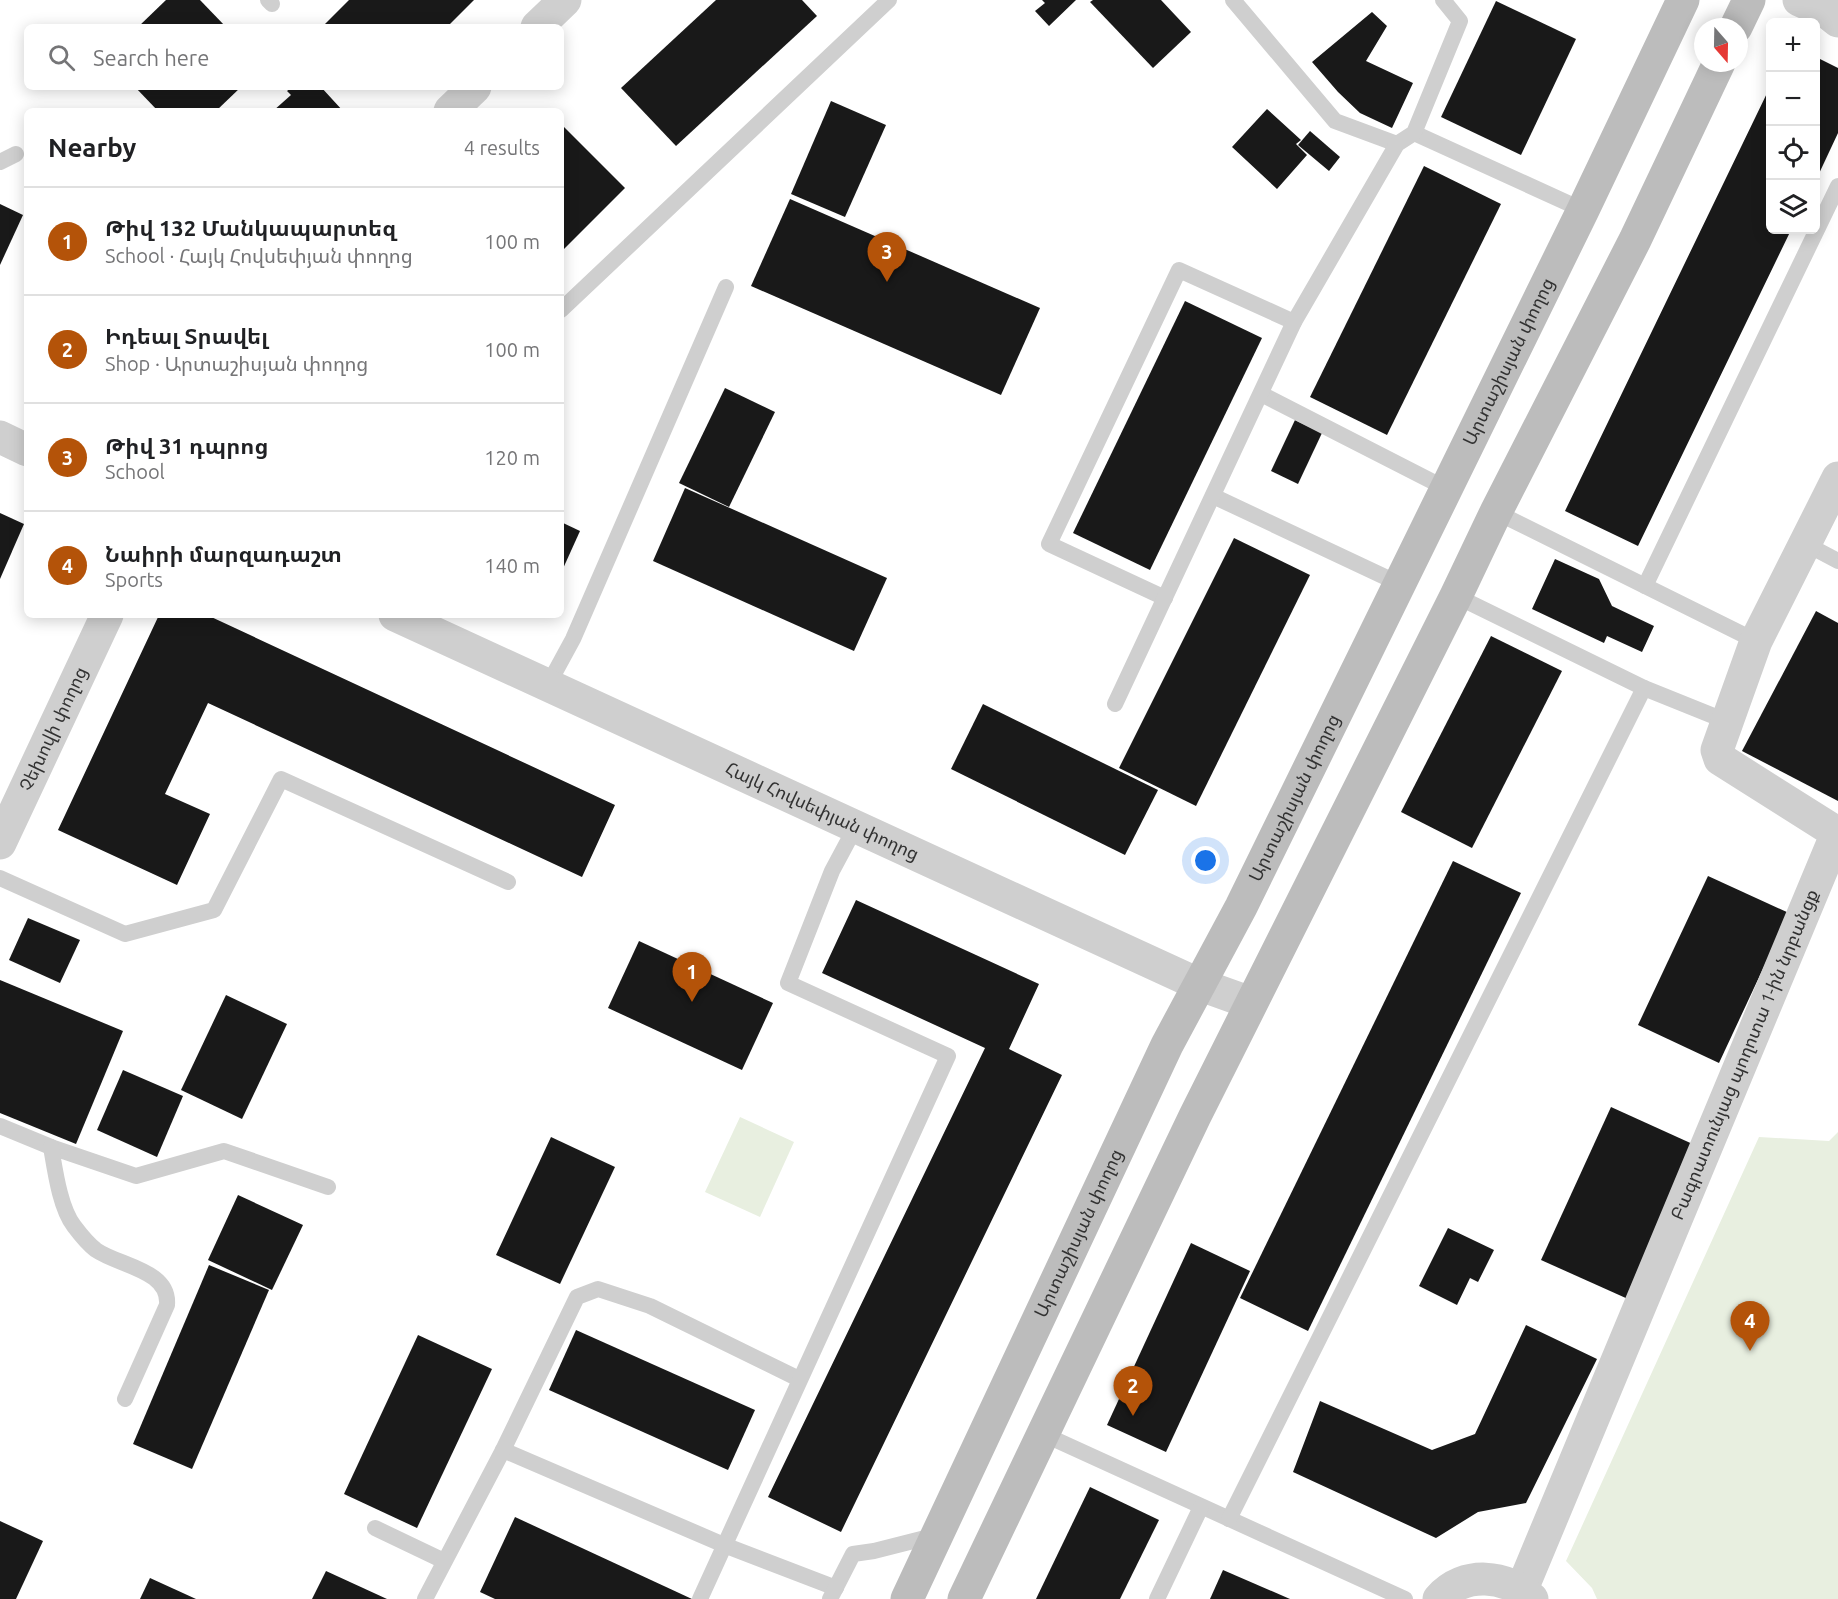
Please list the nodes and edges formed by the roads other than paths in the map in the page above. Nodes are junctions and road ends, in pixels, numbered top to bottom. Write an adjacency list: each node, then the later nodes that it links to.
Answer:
1 (565, 0): 11 (street)
2 (583, 0): 12 (street)
3 (889, 0): 25 (lane)
4 (1233, 0): 19 (lane)
5 (1443, 0): 18 (lane)
6 (1683, 0): 23 (main road, Արտաշիսյան փողոց)
7 (1749, 0): 9 (main road)
8 (1800, 0): 10 (street)
9 (1740, 18)
10 (1838, 21)
11 (540, 24)
12 (558, 24)
13 (1715, 72): 33 (main road)
14 (472, 90): 16 (street)
15 (491, 90): 17 (street)
16 (453, 108)
17 (473, 108)
18 (1414, 133): 19 (lane); 23 (lane)
19 (1397, 144): 26 (lane)
20 (16, 154): 21 (lane)
21 (0, 162)
22 (1838, 186): 37 (lane)
23 (1583, 210): 31 (main road, Արտաշիսյան փողոց)
24 (726, 287): 44 (lane)
25 (564, 307)
26 (1294, 322): 27 (lane); 39 (lane)
27 (1261, 394): 31 (lane); 32 (lane)
28 (0, 437): 29 (street)
29 (24, 449)
30 (1838, 478): 34 (street, Բագրատունյաց պողոտա 1-ին նրբանցք)
31 (1447, 489): 36 (main road, Արտաշիսյան փողոց)
32 (1213, 496): 36 (lane); 39 (lane)
33 (1496, 512): 37 (lane); 38 (main road)
34 (1804, 543): 35 (lane); 43 (street, Բագրատունյաց պողոտա 1-ին նրբանցք)
35 (1838, 561)
36 (1400, 584): 54 (main road, Արտաշիսյան փողոց)
37 (1645, 586): 43 (lane)
38 (1456, 596): 45 (lane); 55 (main road)
39 (1165, 598): 46 (lane)
40 (88, 618): 48 (street, Չեխովի փողոց)
41 (106, 618): 51 (street, Չեխովի փողոց)
42 (402, 618): 44 (street, Հայկ Հովսեփյան փողոց)
43 (1756, 641): 47 (street, Բագրատունյաց պողոտա 1-ին նրբանցք)
44 (548, 685): 49 (street, Հայկ Հովսեփյան փողոց)
45 (1644, 688): 47 (lane); 64 (lane)
46 (1115, 704)
47 (1726, 720): 50 (street, Բագրատունյաց պողոտա 1-ին նրբանցք)
48 (0, 814)
49 (855, 828): 54 (street, Հայկ Հովսեփյան փողոց); 59 (lane)
50 (1838, 833): 70 (street, Բագրատունյաց պողոտա 1-ին նրբանցք)
51 (0, 843)
52 (0, 878): 53 (lane)
53 (508, 882)
54 (1198, 984): 55 (street, Հայկ Հովսեփյան փողոց); 66 (main road, Արտաշիսյան փողոց)
55 (1251, 1003): 61 (main road)
56 (0, 1126): 57 (lane)
57 (51, 1147): 58 (lane); 60 (lane)
58 (328, 1187)
59 (799, 1379): 62 (lane); 67 (lane)
60 (125, 1399)
61 (1043, 1434): 63 (lane); 74 (main road)
62 (503, 1450): 67 (lane); 68 (lane)
63 (1202, 1507): 64 (lane); 75 (lane)
64 (1229, 1519): 76 (lane)
65 (375, 1528): 68 (lane)
66 (937, 1535): 69 (lane); 73 (main road, Արտաշիսյան փողոց)
67 (724, 1545): 69 (lane); 72 (lane)
68 (444, 1561): 71 (lane)
69 (833, 1594)
70 (1527, 1594): 77 (street)
71 (427, 1598)
72 (700, 1599)
73 (907, 1599)
74 (964, 1599)
75 (1157, 1599)
76 (1405, 1599)
77 (1439, 1599)

